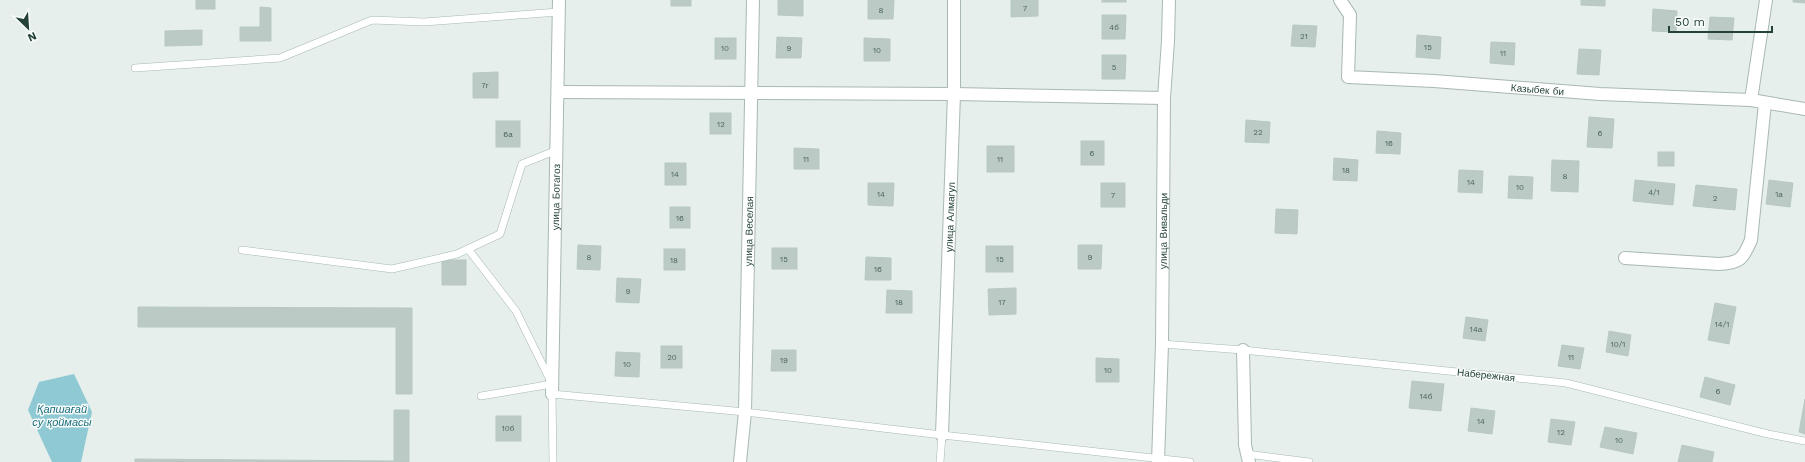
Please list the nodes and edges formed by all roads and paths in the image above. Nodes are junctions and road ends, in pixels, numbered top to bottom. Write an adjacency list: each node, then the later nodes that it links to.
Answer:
1 (753, 0): 9 (street, улица Веселая)
2 (954, 0): 10 (street, улица Алмагул)
3 (1169, 0): 11 (street, улица Вивальди)
4 (1340, 0): 12 (street, Казыбек би)
5 (1766, 0): 12 (street)
6 (559, 6): 7 (lane); 8 (street, улица Ботагоз)
7 (135, 68)
8 (558, 92): 9 (street); 15 (street, улица Ботагоз)
9 (751, 93): 10 (street); 23 (street, улица Веселая)
10 (954, 94): 11 (street); 24 (street, улица Алмагул)
11 (1164, 98): 19 (street, улица Вивальди)
12 (1751, 100): 13 (street, Казыбек би)
13 (1765, 102): 14 (street, Казыбек би); 18 (street)
14 (1805, 109)
15 (557, 150): 16 (lane); 21 (street, улица Ботагоз)
16 (468, 249): 17 (lane); 21 (lane)
17 (242, 250)
18 (1625, 258)
19 (1162, 344): 20 (lane, Набережная); 27 (street, улица Вивальди)
20 (1243, 350): 25 (lane, Набережная); 26 (street)
21 (552, 389): 22 (lane); 23 (lane); 28 (lane)
22 (481, 396)
23 (745, 412): 24 (lane); 29 (street, улица Веселая)
24 (942, 435): 27 (lane); 30 (lane)
25 (1805, 441)
26 (1248, 458): 32 (lane)
27 (1158, 460): 31 (lane)
28 (553, 462)
29 (740, 462)
30 (940, 462)
31 (1190, 462)
32 (1309, 462)

